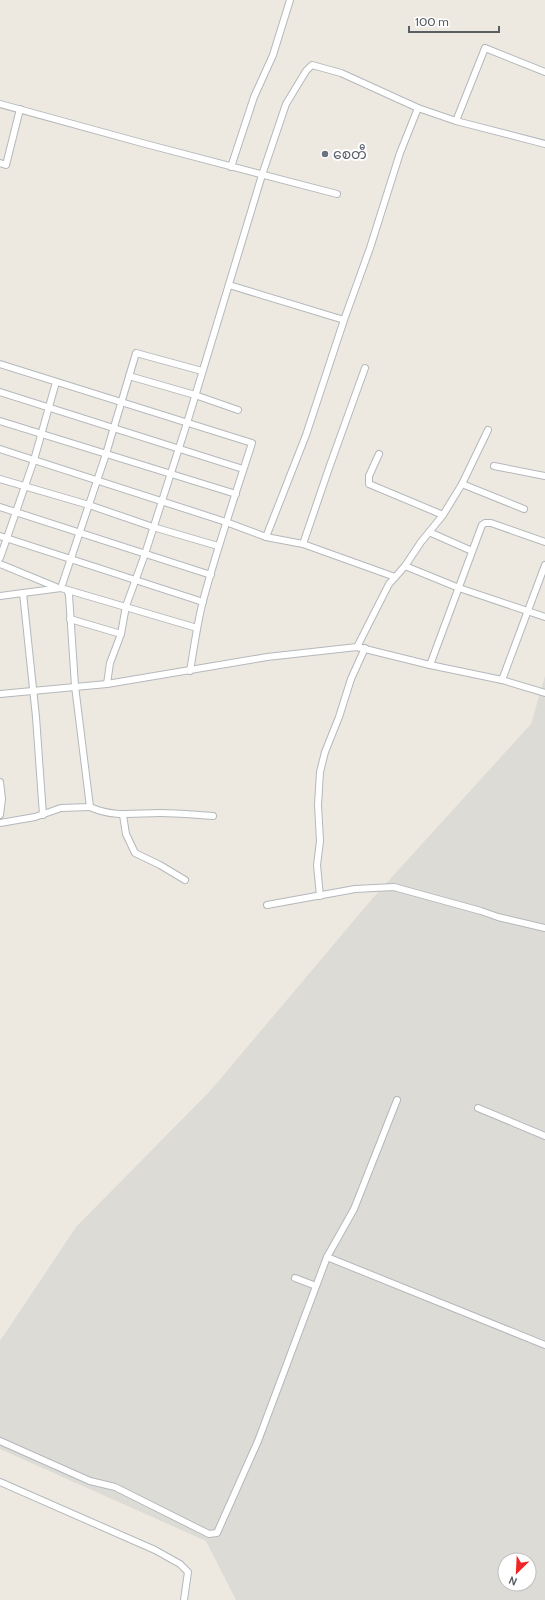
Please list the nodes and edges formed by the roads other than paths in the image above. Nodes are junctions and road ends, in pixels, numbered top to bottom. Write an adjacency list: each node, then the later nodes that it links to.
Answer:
1 (290, 0): 9 (street)
2 (545, 72): 6 (street)
3 (0, 104): 5 (street)
4 (418, 108): 6 (street); 10 (street); 13 (street)
5 (20, 109): 8 (street); 9 (street)
6 (456, 122): 7 (street)
7 (545, 144)
8 (0, 163)
9 (231, 167): 10 (street)
10 (262, 175): 11 (street); 12 (street)
11 (337, 194)
12 (229, 285): 13 (street); 16 (street)
13 (344, 320): 54 (street)
14 (0, 364): 18 (street)
15 (365, 368): 57 (street)
16 (202, 371): 17 (street); 20 (street)
17 (129, 376): 20 (street); 21 (street)
18 (56, 382): 21 (street); 22 (street)
19 (0, 392): 22 (street)
20 (195, 395): 23 (street); 25 (street)
21 (122, 402): 25 (street); 26 (street)
22 (49, 408): 26 (street); 28 (street)
23 (238, 410)
24 (0, 421): 28 (street)
25 (187, 423): 29 (street); 35 (street)
26 (114, 429): 29 (street); 31 (street)
27 (488, 430): 40 (street)
28 (41, 434): 31 (street); 33 (street)
29 (179, 448): 35 (street); 36 (street)
30 (0, 449): 33 (street)
31 (106, 454): 36 (street); 39 (street)
32 (379, 454): 48 (street)
33 (34, 460): 39 (street); 41 (street)
34 (494, 466): 37 (street)
35 (243, 469): 42 (street)
36 (170, 474): 42 (street); 43 (street)
37 (545, 476)
38 (0, 479): 41 (street)
39 (97, 480): 43 (street); 44 (street)
40 (462, 484): 46 (street); 48 (street)
41 (25, 486): 44 (street); 47 (street)
42 (236, 494): 49 (street)
43 (162, 501): 49 (street); 50 (street)
44 (89, 505): 50 (street); 52 (street)
45 (0, 507): 47 (street)
46 (524, 509)
47 (16, 512): 52 (street); 55 (street)
48 (443, 515): 51 (street)
49 (226, 522): 54 (street); 58 (street)
50 (153, 528): 58 (street); 60 (street)
51 (429, 532): 59 (street); 65 (street)
52 (80, 533): 60 (street); 62 (street)
53 (0, 536): 55 (street)
54 (266, 537): 57 (street)
55 (7, 538): 61 (street); 62 (street)
56 (545, 542): 59 (street)
57 (303, 544): 67 (street)
58 (218, 546): 66 (street)
59 (472, 551): 69 (street)
60 (145, 554): 66 (street); 68 (street)
61 (0, 558)
62 (72, 559): 68 (street); 70 (street)
63 (0, 564): 70 (street)
64 (545, 565): 75 (street)
65 (405, 566): 67 (street); 69 (street)
66 (211, 574): 73 (street)
67 (395, 577): 80 (street)
68 (136, 580): 73 (street); 74 (street)
69 (459, 588): 75 (street); 82 (street)
70 (62, 589): 71 (street); 74 (street); 77 (street)
71 (23, 593): 72 (street); 87 (street)
72 (0, 596)
73 (203, 602): 78 (street)
74 (126, 606): 78 (street); 79 (street)
75 (528, 611): 76 (street); 84 (street)
76 (545, 617)
77 (70, 619): 79 (street); 86 (street)
78 (197, 628): 83 (street)
79 (121, 634): 85 (street)
80 (357, 646): 81 (street); 83 (street)
81 (365, 648): 82 (street); 98 (street)
82 (430, 665): 84 (street)
83 (190, 671): 85 (street)
84 (502, 680): 88 (street)
85 (107, 684): 86 (street)
86 (75, 686): 87 (street); 91 (street)
87 (32, 690): 89 (street); 93 (street)
88 (545, 693)
89 (0, 694)
90 (0, 782): 92 (street)
91 (90, 807): 93 (street); 94 (street)
92 (0, 815)
93 (43, 815): 96 (street)
94 (123, 815): 95 (street); 97 (street)
95 (213, 816)
96 (0, 823)
97 (186, 880)
98 (320, 896): 99 (street); 100 (street)
99 (267, 905)
100 (545, 928)
101 (397, 1100): 104 (street)
102 (478, 1108): 103 (street)
103 (545, 1136)
104 (327, 1257): 106 (street); 107 (street)
105 (296, 1278): 106 (street)
106 (316, 1286): 108 (street)
107 (545, 1345)
108 (0, 1441)
109 (0, 1482): 110 (street)
110 (184, 1600)

